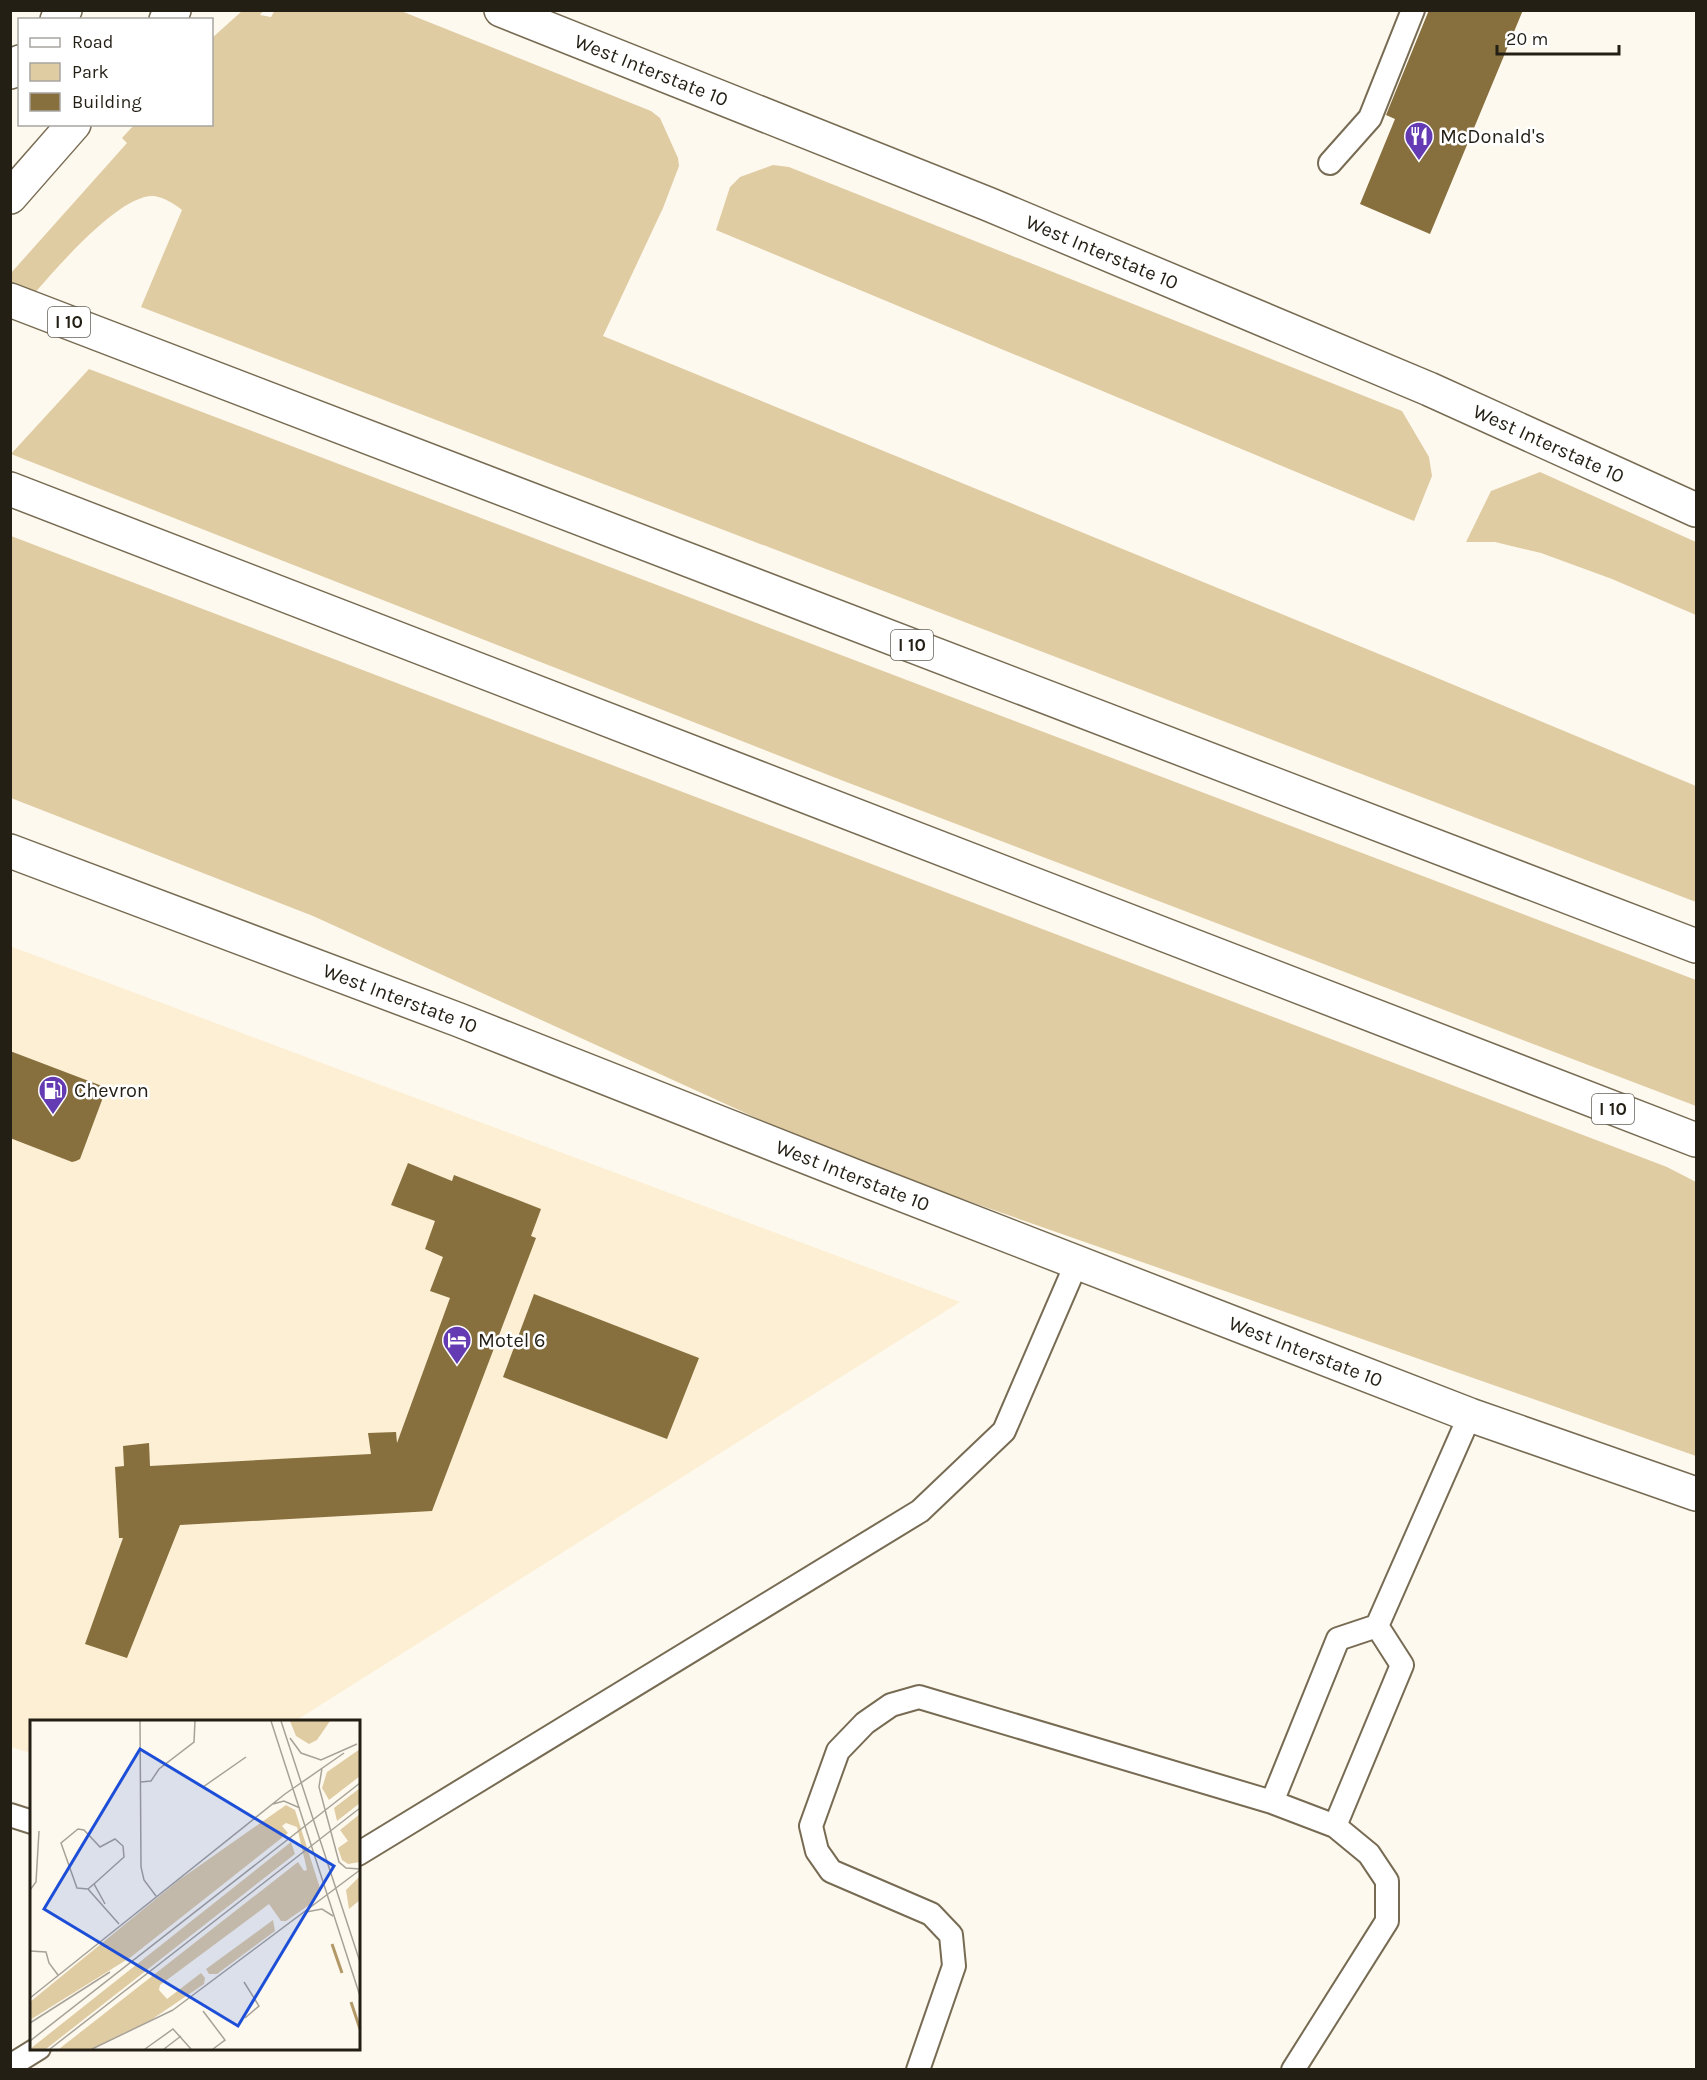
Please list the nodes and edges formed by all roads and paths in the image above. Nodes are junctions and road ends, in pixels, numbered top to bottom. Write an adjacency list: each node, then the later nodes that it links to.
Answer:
1 (501, 10): 8 (main road, West Interstate 10)
2 (1413, 10): 4 (lane)
3 (72, 126): 5 (main road)
4 (1330, 163)
5 (10, 197)
6 (10, 300): 10 (main road, I 10)
7 (10, 489): 11 (main road, I 10)
8 (1696, 510)
9 (10, 851): 14 (main road, West Interstate 10)
10 (1696, 946)
11 (1529, 1077): 12 (main road, I 10); 13 (main road)
12 (1696, 1140)
13 (1696, 1164)
14 (1077, 1262): 15 (main road, West Interstate 10); 22 (lane)
15 (1470, 1415): 16 (main road, West Interstate 10); 17 (lane)
16 (1696, 1494)
17 (1377, 1626): 18 (lane); 21 (lane)
18 (1272, 1802): 21 (lane); 25 (lane)
19 (10, 1815): 20 (lane)
20 (30, 1821)
21 (1335, 1826): 26 (lane)
22 (360, 1853)
23 (37, 2050): 24 (lane)
24 (10, 2066)
25 (918, 2070)
26 (1293, 2070)

